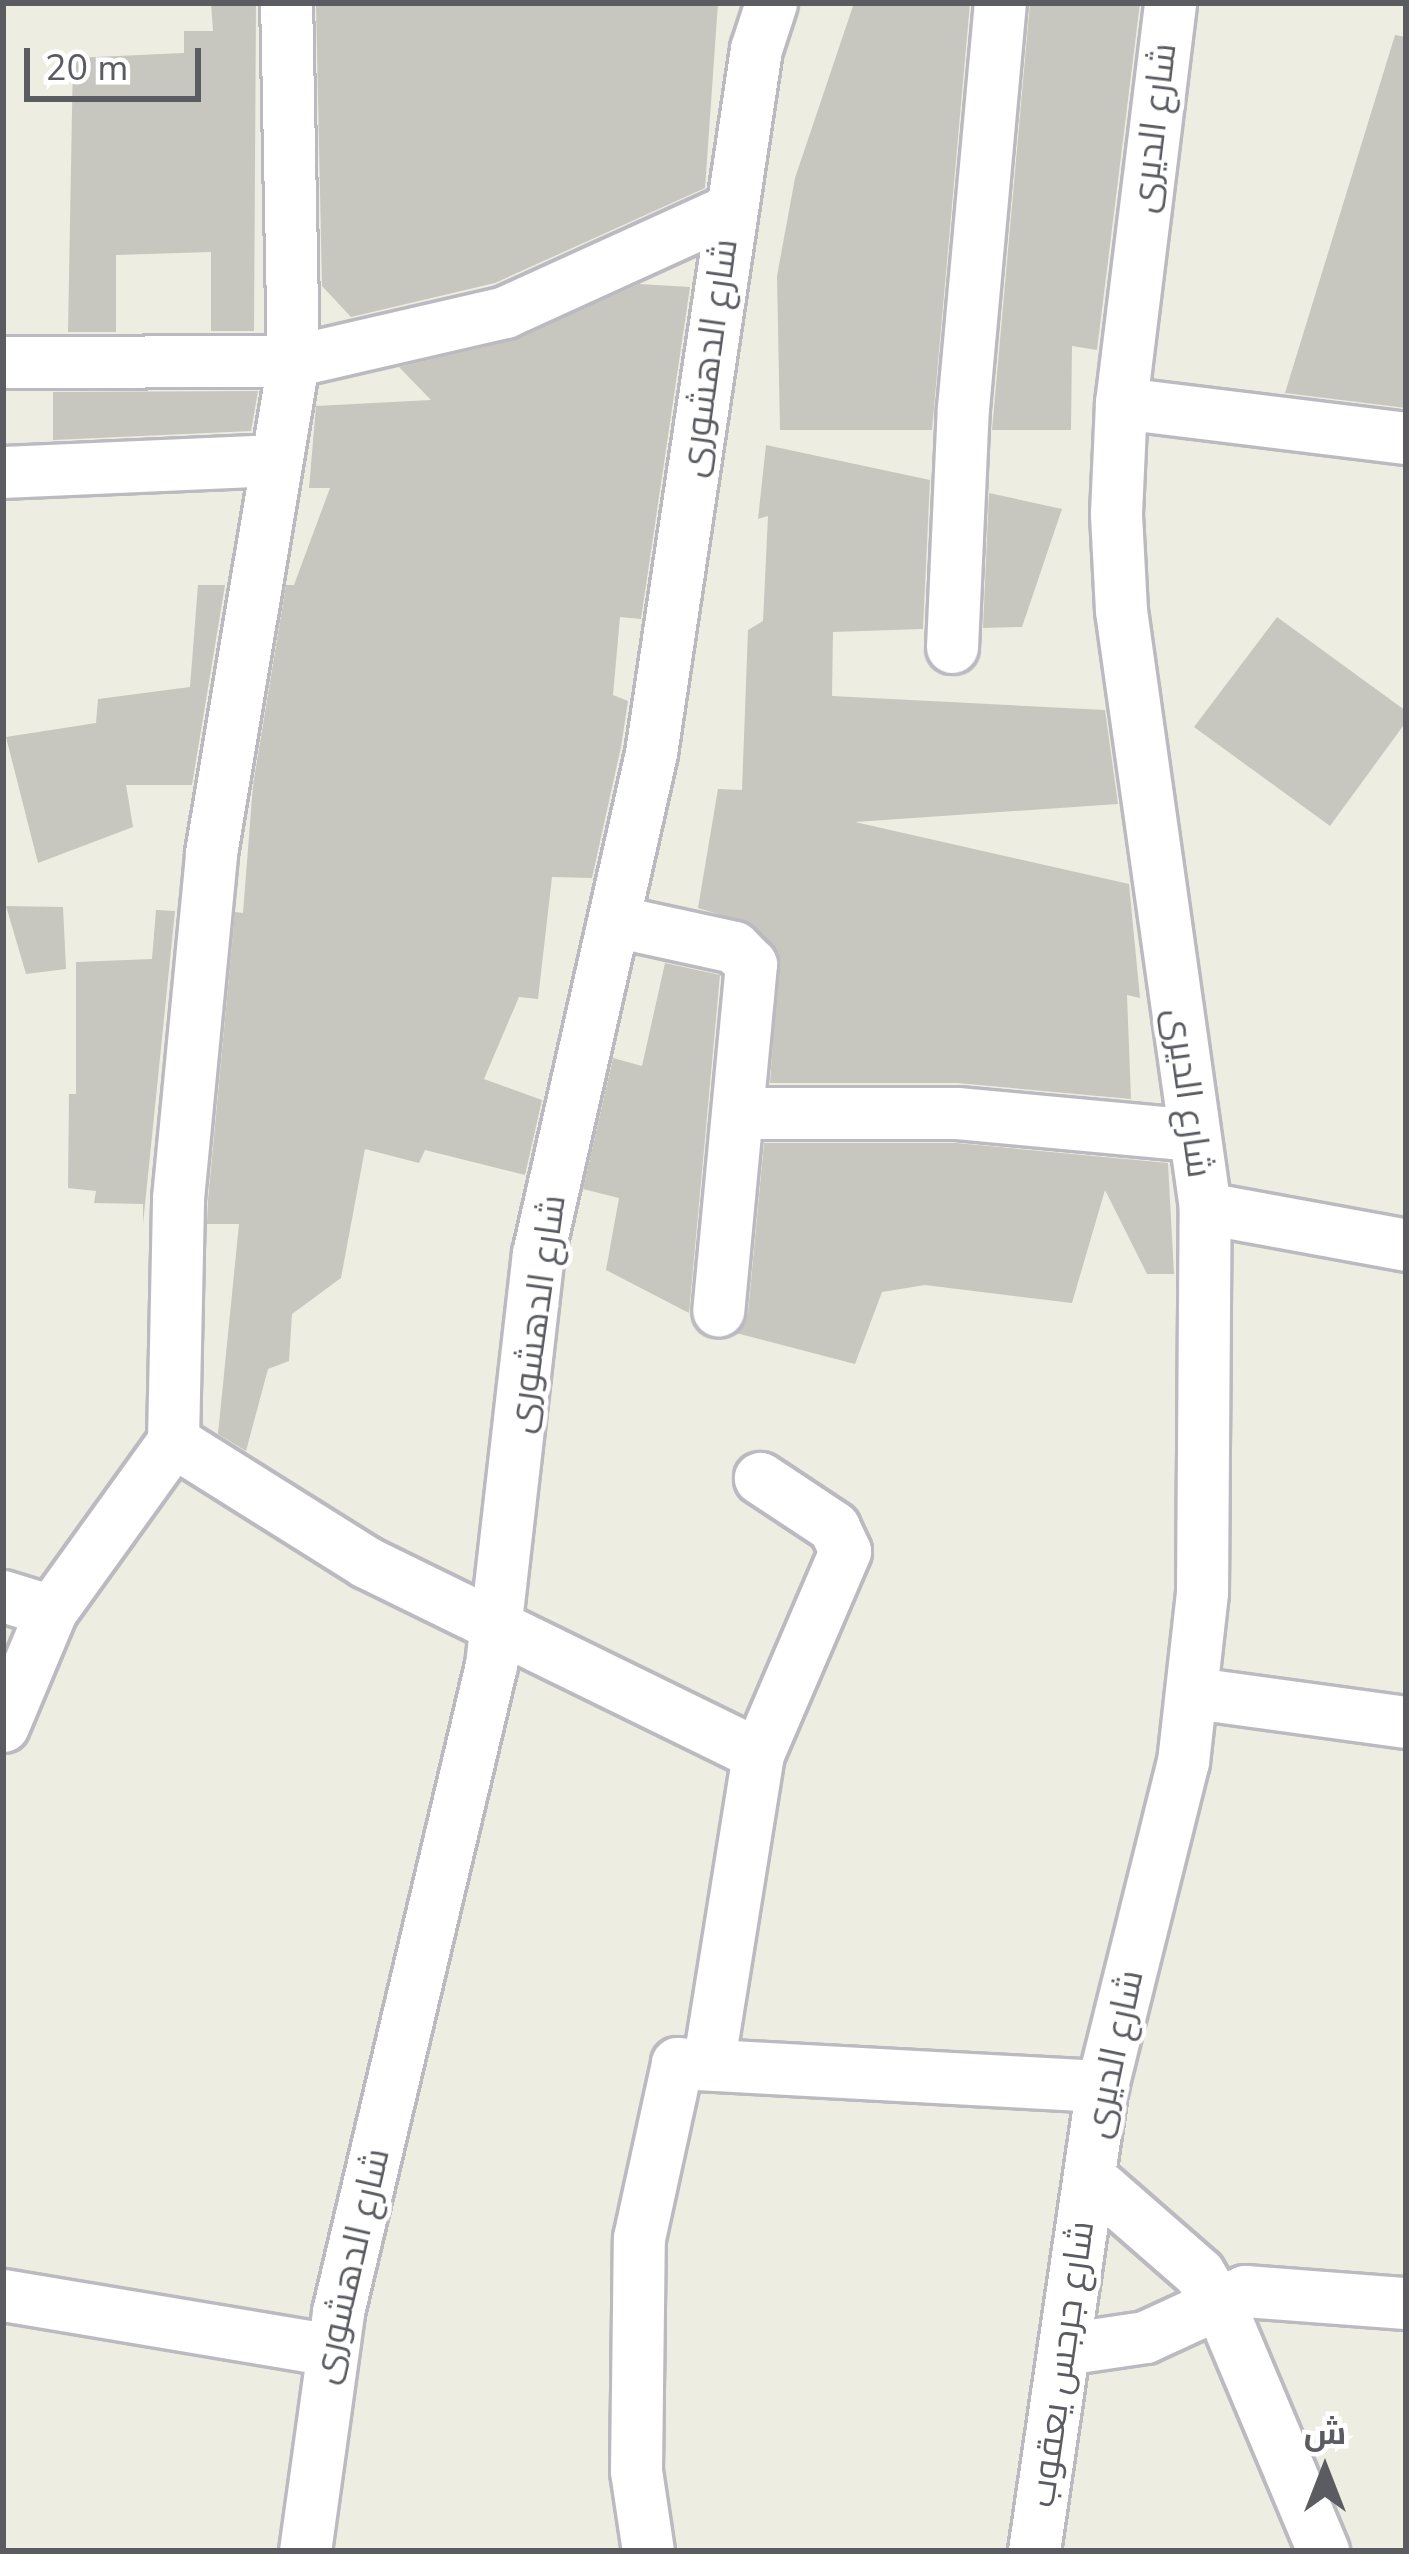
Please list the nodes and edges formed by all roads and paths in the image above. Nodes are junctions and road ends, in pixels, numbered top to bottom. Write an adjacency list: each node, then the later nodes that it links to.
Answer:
1 (286, 3): 6 (street)
2 (771, 3): 5 (street, شارع الدهشورى)
3 (1000, 3): 12 (street)
4 (1170, 3): 8 (street, شارع الديرى)
5 (731, 209): 6 (street); 13 (street, شارع الدهشورى)
6 (292, 361): 7 (street); 10 (street)
7 (3, 362)
8 (1120, 403): 9 (street); 15 (street, شارع الديرى)
9 (1406, 438)
10 (274, 460): 11 (street); 19 (street)
11 (3, 472)
12 (952, 647)
13 (615, 921): 14 (street); 23 (street, شارع الدهشورى)
14 (740, 1113): 15 (street); 18 (street)
15 (1193, 1135): 16 (street, شارع الديرى)
16 (1205, 1208): 17 (street); 24 (street, شارع الديرى)
17 (1406, 1244)
18 (718, 1310)
19 (173, 1442): 22 (street); 23 (street)
20 (760, 1478): 27 (street)
21 (3, 1596): 22 (street)
22 (52, 1611): 26 (street)
23 (496, 1629): 27 (street); 35 (street, شارع الدهشورى)
24 (1193, 1694): 25 (street); 29 (street, شارع الديرى)
25 (1406, 1722)
26 (3, 1726)
27 (758, 1754): 28 (street)
28 (709, 2061): 29 (street); 37 (street)
29 (1102, 2086): 30 (street, شارع الديرى)
30 (1089, 2177): 33 (street); 34 (street, شارع جرجس يعقوب)
31 (3, 2295): 35 (street)
32 (1406, 2302): 33 (street)
33 (1218, 2306): 34 (street); 39 (street)
34 (1064, 2349): 38 (street, شارع جرجس يعقوب)
35 (330, 2350): 36 (street, شارع الدهشورى)
36 (304, 2551)
37 (648, 2551)
38 (1034, 2551)
39 (1323, 2551)

